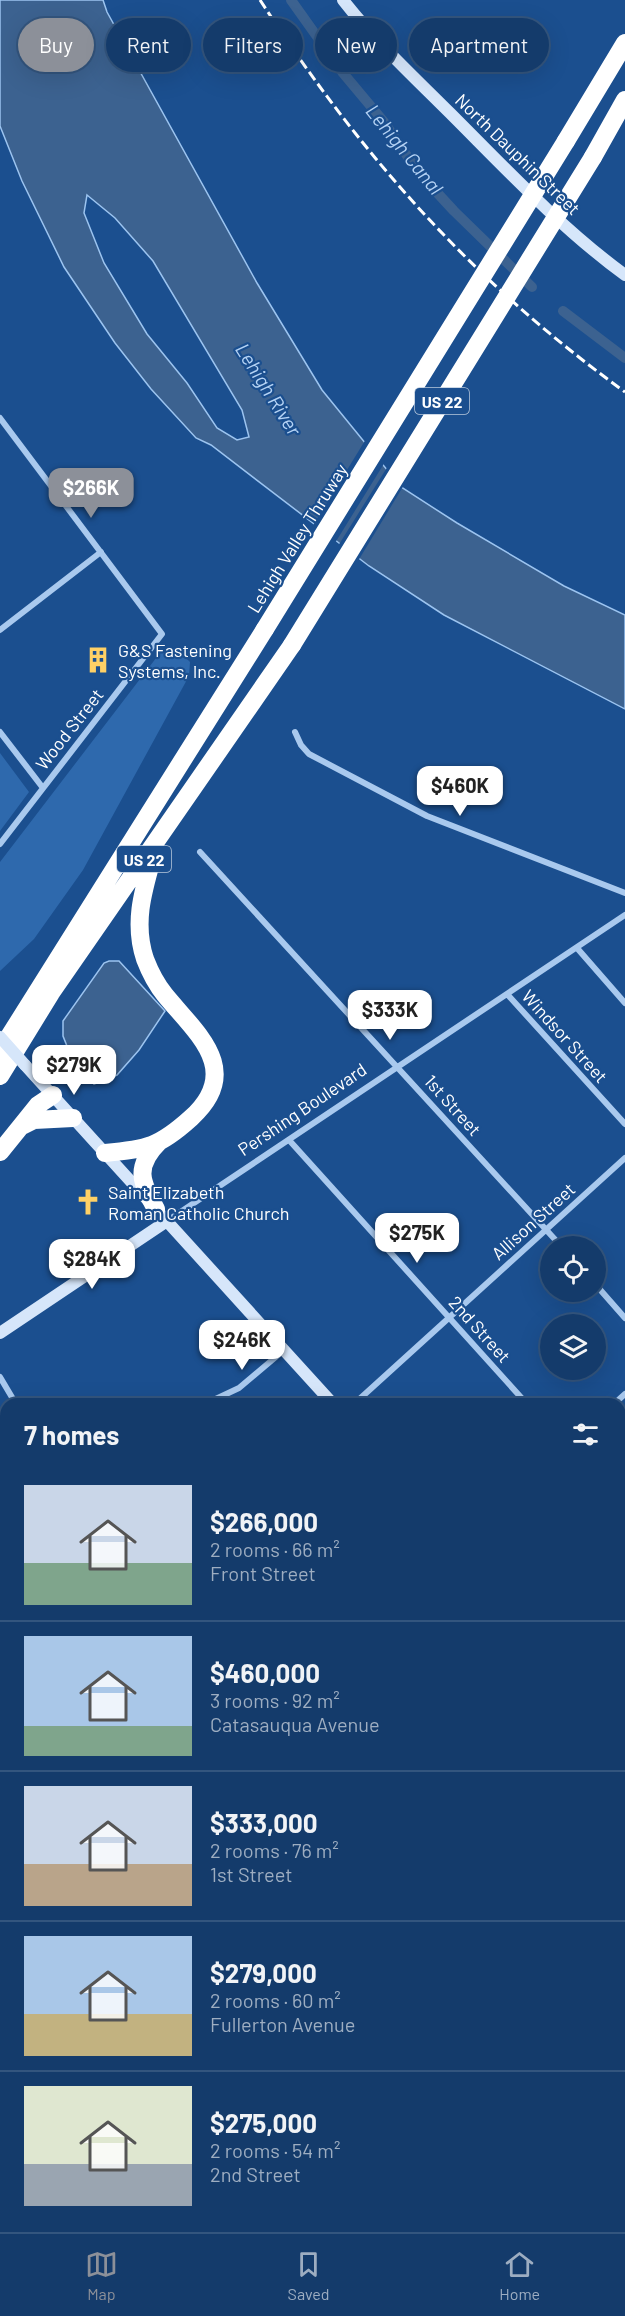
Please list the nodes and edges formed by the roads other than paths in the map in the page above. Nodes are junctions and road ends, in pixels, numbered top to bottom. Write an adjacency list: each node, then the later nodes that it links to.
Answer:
1 (343, 0): 4 (street, North Dauphin Street)
2 (625, 43): 17 (highway, Lehigh Valley Thruway / US 22, bridge)
3 (625, 100): 11 (highway, US 22, bridge)
4 (625, 275)
5 (0, 418): 6 (street)
6 (101, 552): 7 (street); 10 (street, Wood Street)
7 (0, 630)
8 (0, 732): 10 (street)
9 (295, 732): 14 (street)
10 (43, 788): 12 (street, Wood Street)
11 (159, 838): 23 (highway, US 22); 29 (highway)
12 (0, 844)
13 (200, 852): 22 (street, 1st Street)
14 (625, 893)
15 (625, 915): 16 (street, Pershing Boulevard)
16 (577, 948): 18 (street, Pershing Boulevard); 19 (street)
17 (47, 977): 20 (highway); 21 (highway, Lehigh Valley Thruway / US 22)
18 (507, 994): 22 (street, Pershing Boulevard); 26 (street, Windsor Street)
19 (625, 1003)
20 (0, 1037): 24 (street, bridge)
21 (0, 1051)
22 (398, 1067): 28 (street, Pershing Boulevard); 34 (street, 1st Street)
23 (0, 1076)
24 (53, 1095): 25 (street); 27 (highway)
25 (73, 1118): 27 (highway); 31 (street)
26 (625, 1124)
27 (22, 1126): 30 (highway)
28 (289, 1140): 33 (street, Pershing Boulevard); 37 (street, 2nd Street)
29 (160, 1142): 31 (highway); 33 (highway)
30 (0, 1152)
31 (105, 1153): 33 (street)
32 (625, 1158): 34 (street, Allison Street)
33 (162, 1215): 39 (street, Pershing Boulevard); 40 (street)
34 (546, 1230): 35 (street, 1st Street); 37 (street, Allison Street)
35 (552, 1236)
36 (606, 1296): 38 (street)
37 (450, 1317): 45 (street, Allison Street); 46 (street, 2nd Street)
38 (625, 1318)
39 (0, 1333)
40 (284, 1350): 43 (street); 44 (street)
41 (0, 1377): 42 (street)
42 (12, 1398)
43 (218, 1398)
44 (328, 1398)
45 (361, 1398)
46 (522, 1398)

